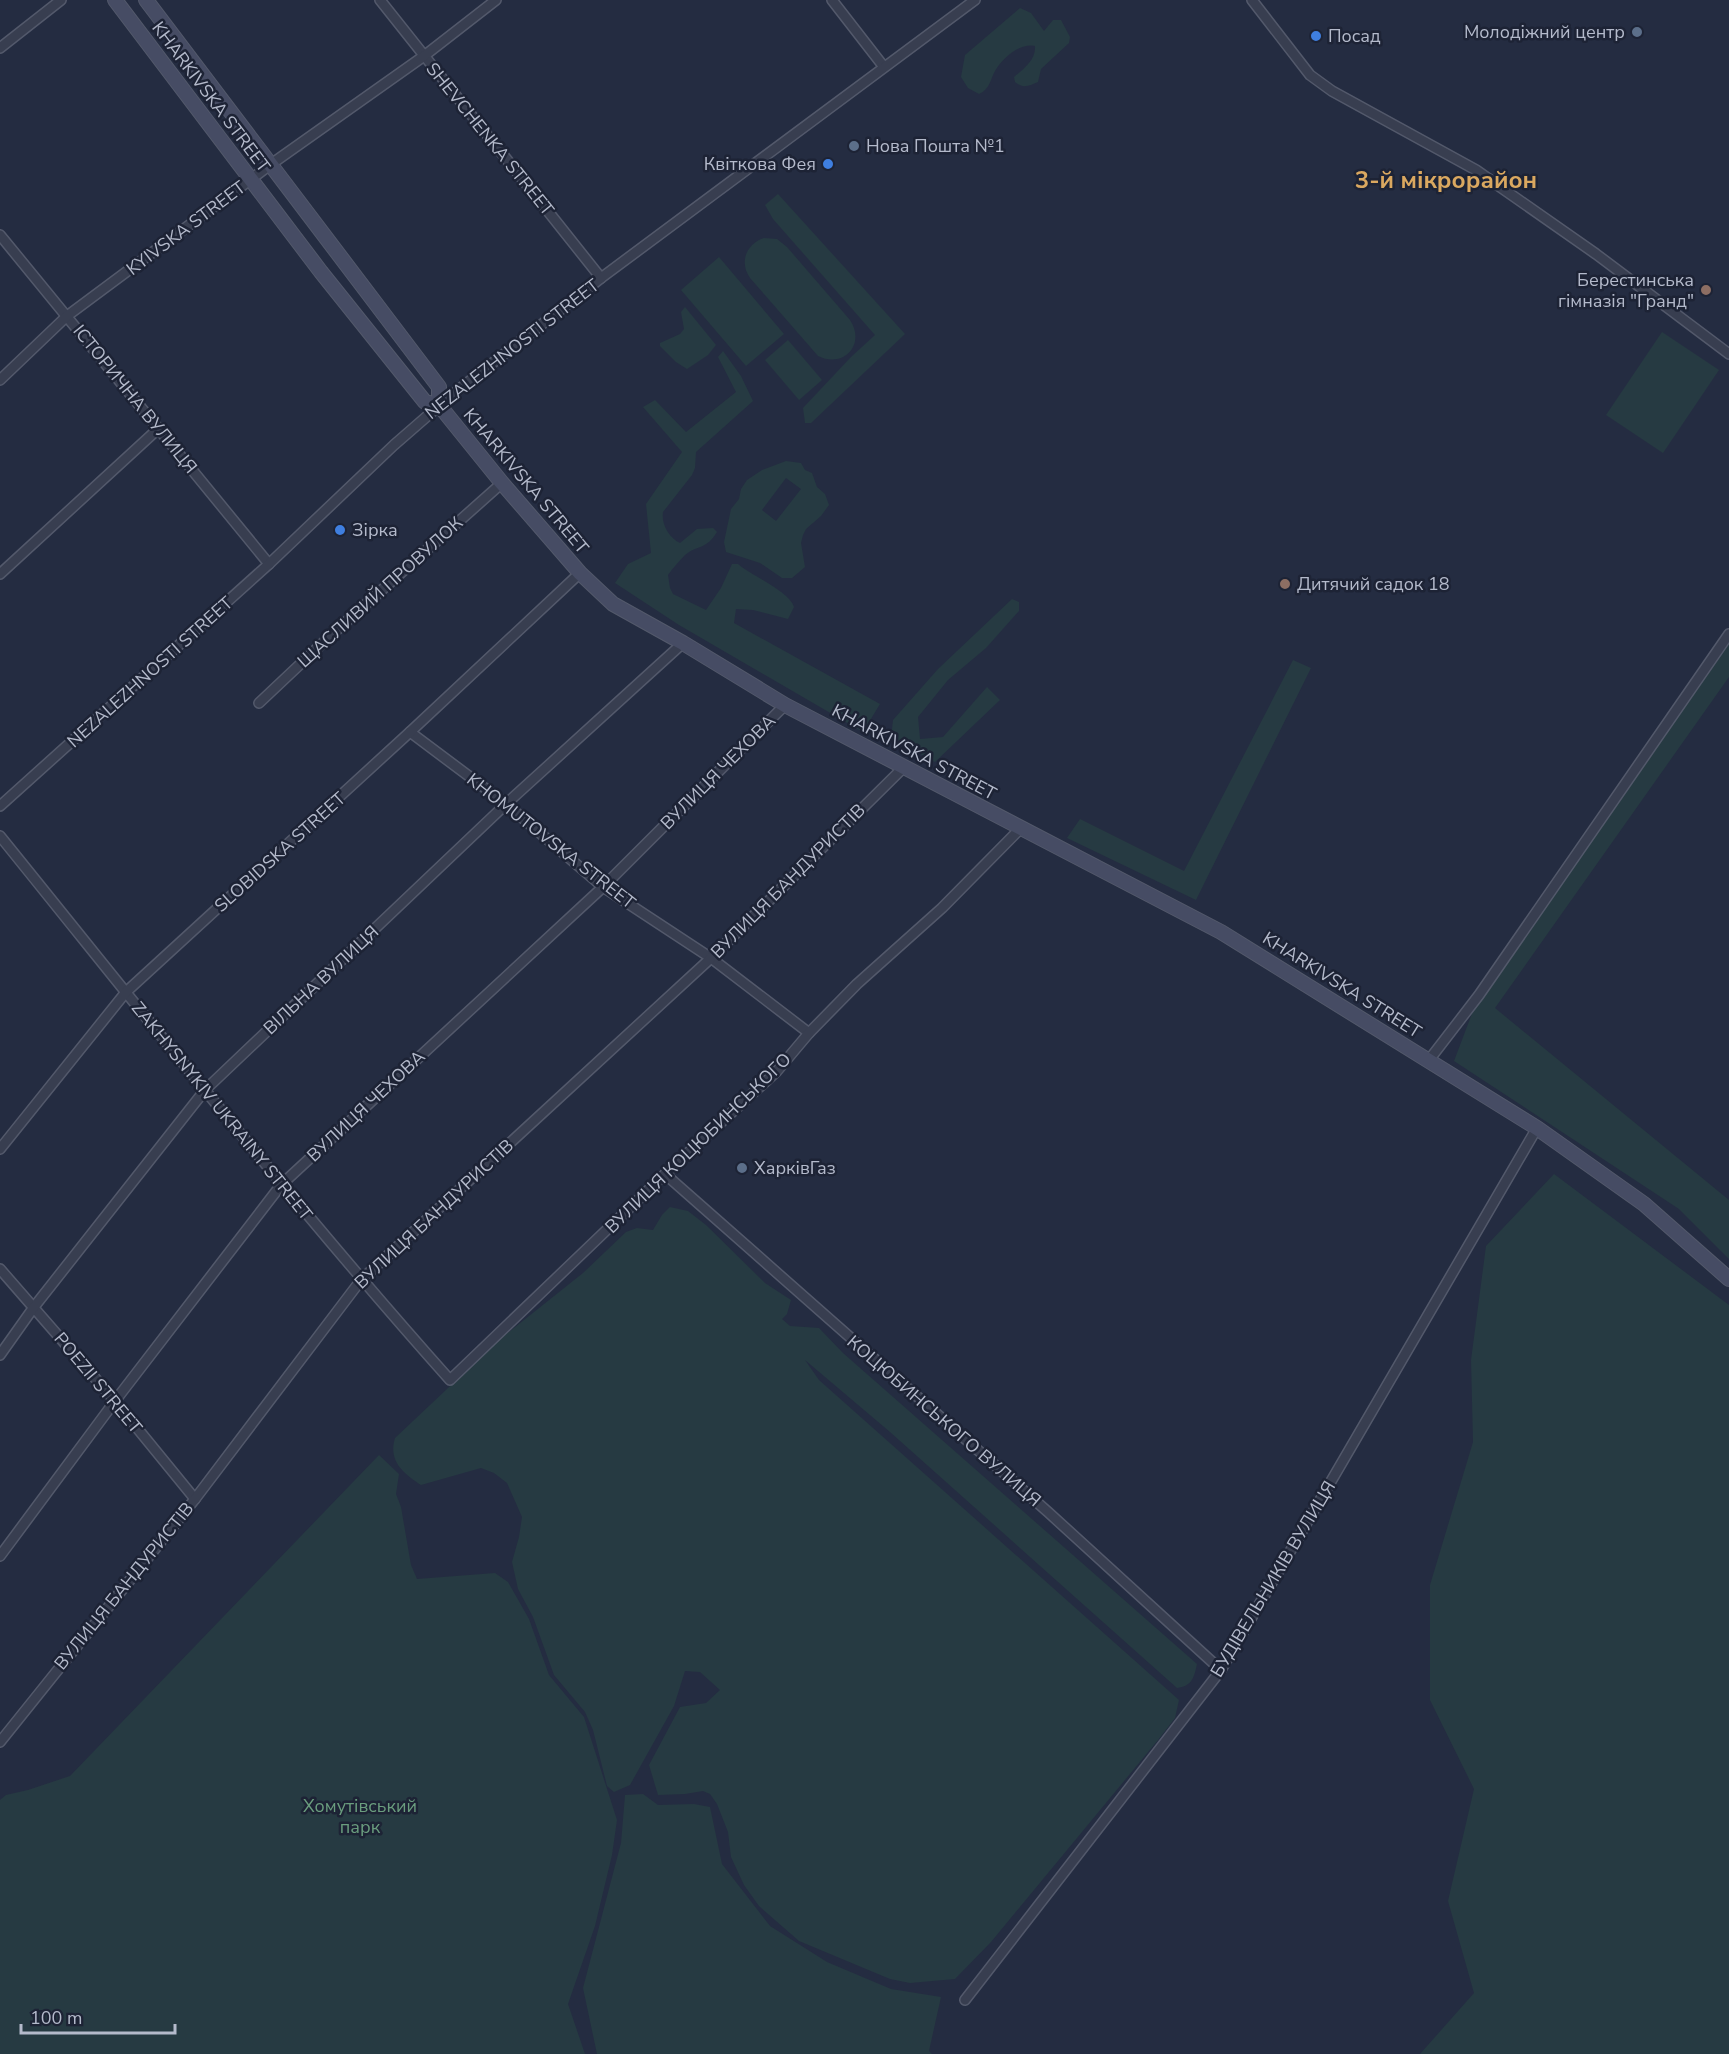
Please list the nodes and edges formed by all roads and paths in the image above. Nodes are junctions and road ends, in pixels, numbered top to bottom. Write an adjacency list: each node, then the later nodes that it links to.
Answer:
1 (61, 0): 9 (street)
2 (115, 0): 13 (street, KHARKIVSKA STREET)
3 (146, 0): 12 (street, KHARKIVSKA STREET)
4 (380, 0): 10 (street, SHEVCHENKA STREET)
5 (496, 0): 10 (street, KYIVSKA STREET)
6 (832, 0): 11 (street)
7 (975, 0): 11 (street, NEZALEZHNOSTI STREET)
8 (1252, 0): 17 (street)
9 (0, 48)
10 (424, 56): 12 (street, KYIVSKA STREET); 15 (street, SHEVCHENKA STREET)
11 (884, 67): 15 (street, NEZALEZHNOSTI STREET)
12 (270, 165): 13 (street, KYIVSKA STREET); 19 (street, KHARKIVSKA STREET)
13 (252, 179): 16 (street, KYIVSKA STREET); 19 (street, KHARKIVSKA STREET)
14 (0, 235): 16 (street, ІСТОРИЧНА ВУЛИЦЯ)
15 (601, 278): 19 (street, NEZALEZHNOSTI STREET)
16 (67, 316): 18 (street, KYIVSKA STREET); 20 (street, ІСТОРИЧНА ВУЛИЦЯ)
17 (1729, 354)
18 (0, 380)
19 (440, 405): 21 (street, KHARKIVSKA STREET); 22 (street, NEZALEZHNOSTI STREET)
20 (159, 428): 22 (street, ІСТОРИЧНА ВУЛИЦЯ); 24 (street)
21 (502, 483): 23 (street, KHARKIVSKA STREET); 27 (street, ЩАСЛИВИЙ ПРОВУЛОК)
22 (270, 564): 32 (street, NEZALEZHNOSTI STREET)
23 (580, 573): 26 (street, KHARKIVSKA STREET); 29 (street, SLOBIDSKA STREET)
24 (0, 574)
25 (1729, 634): 39 (street)
26 (683, 643): 28 (street, KHARKIVSKA STREET); 31 (street, ВІЛЬНА ВУЛИЦЯ)
27 (259, 703)
28 (785, 705): 30 (street, KHARKIVSKA STREET); 35 (street, ВУЛИЦЯ ЧЕХОВА)
29 (410, 732): 31 (street, KHOMUTOVSKA STREET); 37 (street, SLOBIDSKA STREET)
30 (904, 767): 33 (street, KHARKIVSKA STREET); 36 (street, ВУЛИЦЯ БАНДУРИСТІВ)
31 (506, 804): 35 (street, KHOMUTOVSKA STREET); 40 (street, ВІЛЬНА ВУЛИЦЯ)
32 (0, 806)
33 (1021, 828): 38 (street, ВУЛИЦЯ КОЦЮБИНСЬКОГО); 39 (street, KHARKIVSKA STREET)
34 (0, 836): 37 (street, ZAKHYSNYKIV UKRAINY STREET)
35 (603, 887): 36 (street, KHOMUTOVSKA STREET); 44 (street, ВУЛИЦЯ ЧЕХОВА)
36 (711, 958): 38 (street, KHOMUTOVSKA STREET); 47 (street, ВУЛИЦЯ БАНДУРИСТІВ)
37 (126, 992): 40 (street, ZAKHYSNYKIV UKRAINY STREET); 42 (street, SLOBIDSKA STREET)
38 (809, 1033): 43 (street, ВУЛИЦЯ КОЦЮБИНСЬКОГО)
39 (1429, 1060): 41 (street, KHARKIVSKA STREET)
40 (205, 1090): 44 (street, ZAKHYSNYKIV UKRAINY STREET); 48 (street, ВІЛЬНА ВУЛИЦЯ)
41 (1537, 1128): 46 (street, KHARKIVSKA STREET); 54 (street, БУДІВЕЛЬНИКІВ ВУЛИЦЯ)
42 (0, 1149)
43 (665, 1174): 50 (street, ВУЛИЦЯ КОЦЮБИНСЬКОГО); 54 (street, КОЦЮБИНСЬКОГО ВУЛИЦЯ)
44 (281, 1185): 47 (street, ZAKHYSNYKIV UKRAINY STREET); 51 (street, ВУЛИЦЯ ЧЕХОВА)
45 (0, 1269): 48 (street, POEZII STREET)
46 (1729, 1279)
47 (361, 1280): 50 (street, ZAKHYSNYKIV UKRAINY STREET); 52 (street, ВУЛИЦЯ БАНДУРИСТІВ)
48 (34, 1307): 49 (street, ВІЛЬНА ВУЛИЦЯ); 51 (street, POEZII STREET)
49 (0, 1355)
50 (450, 1380)
51 (115, 1401): 52 (street, POEZII STREET); 53 (street, ВУЛИЦЯ ЧЕХОВА)
52 (195, 1499): 55 (street, ВУЛИЦЯ БАНДУРИСТІВ)
53 (0, 1556)
54 (1221, 1670): 56 (street, БУДІВЕЛЬНИКІВ ВУЛИЦЯ)
55 (0, 1742)
56 (965, 2000)

